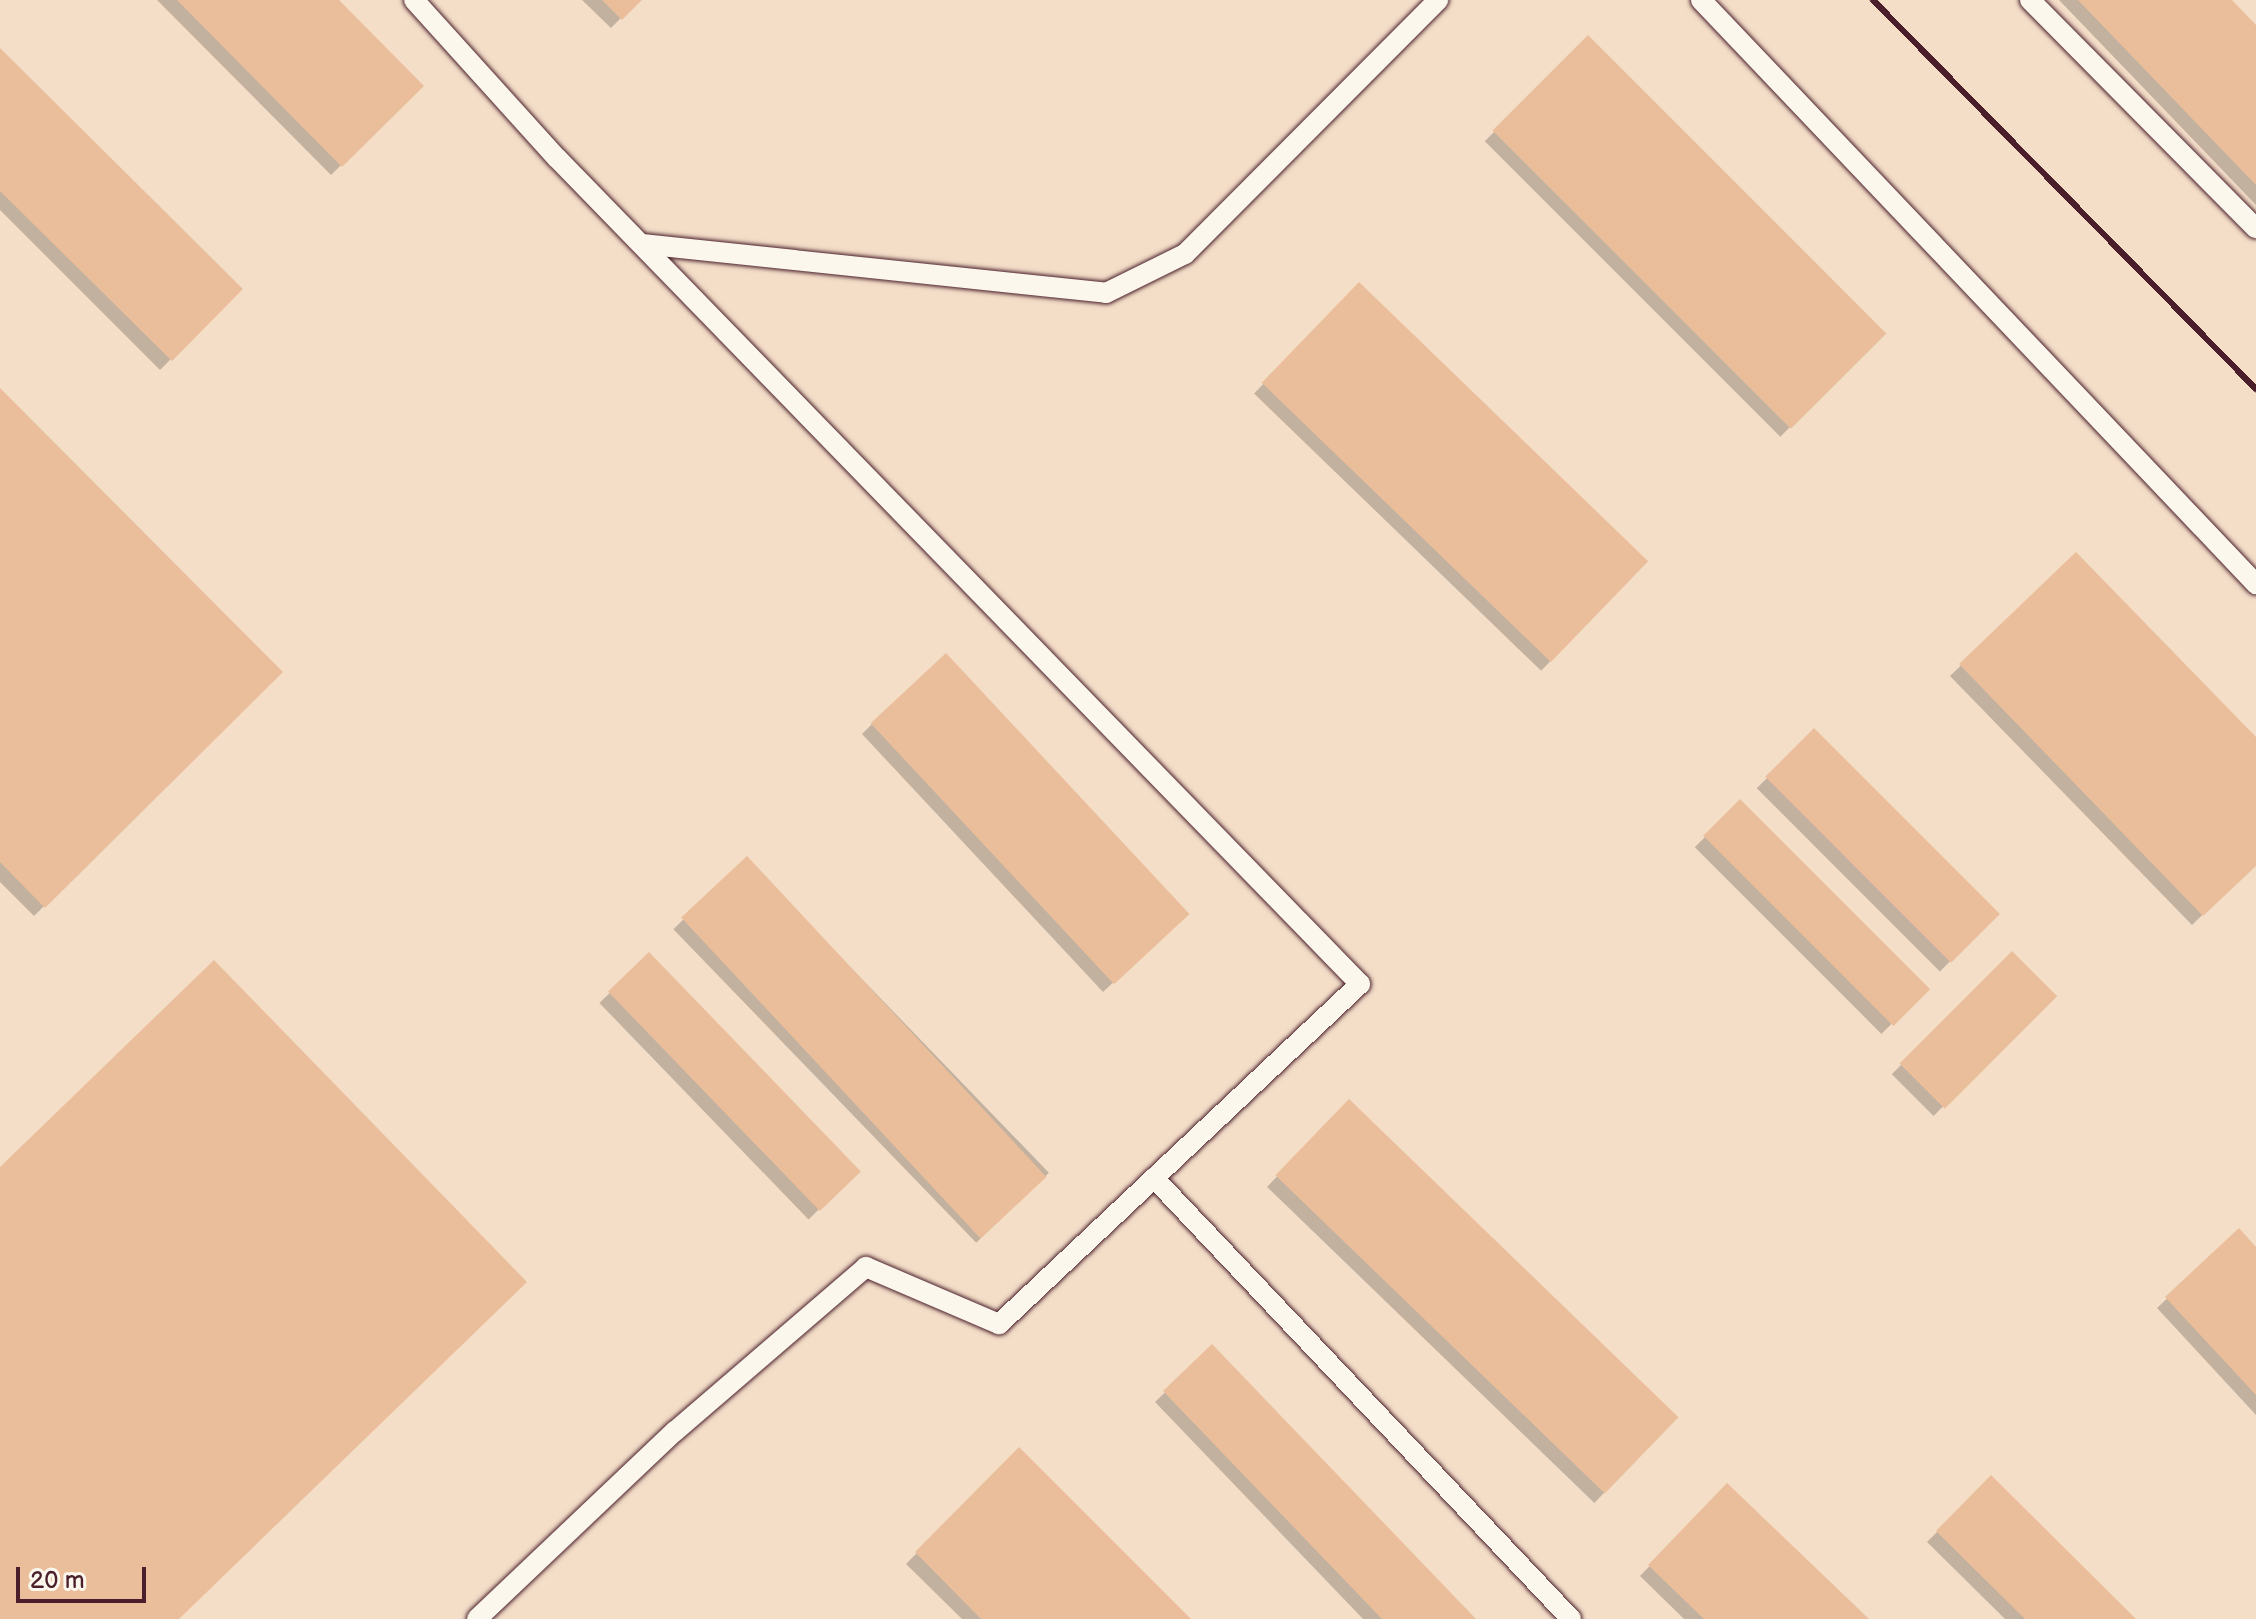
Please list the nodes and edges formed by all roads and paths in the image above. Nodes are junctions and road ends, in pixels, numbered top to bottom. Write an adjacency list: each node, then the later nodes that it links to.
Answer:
1 (414, 0): 6 (lane)
2 (1438, 0): 6 (lane)
3 (1701, 0): 7 (lane)
4 (2030, 0): 5 (lane)
5 (2256, 228)
6 (642, 244): 8 (lane)
7 (2256, 584)
8 (1154, 1178): 9 (lane); 10 (lane)
9 (477, 1619)
10 (1571, 1619)

